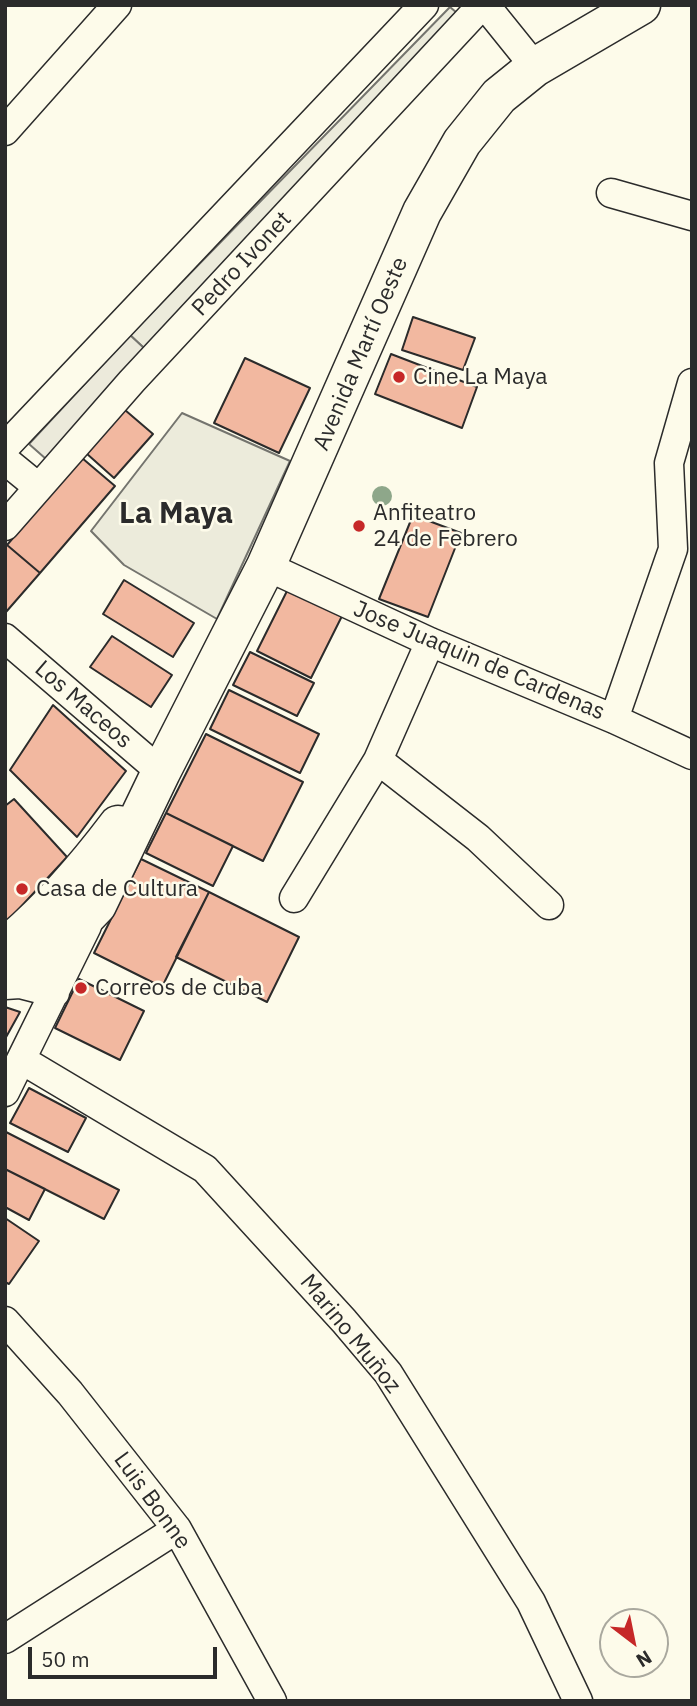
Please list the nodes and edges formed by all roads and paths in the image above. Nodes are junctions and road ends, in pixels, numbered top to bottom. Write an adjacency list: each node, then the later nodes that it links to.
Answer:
1 (117, 5): 6 (street)
2 (424, 5): 10 (street, Pedro Ivonet)
3 (484, 5): 5 (street); 12 (street, Pedro Ivonet)
4 (641, 5): 5 (highway, Avenida Martí Oeste)
5 (535, 67): 14 (highway, Avenida Martí Oeste)
6 (5, 131)
7 (611, 193): 8 (street)
8 (692, 216)
9 (692, 383): 17 (street)
10 (5, 447)
11 (5, 460): 12 (street)
12 (38, 487): 13 (street, Pedro Ivonet)
13 (5, 526)
14 (266, 566): 16 (street, Jose Juaquin de Cardenas); 20 (highway, Avenida Martí Oeste)
15 (5, 638): 20 (street, Los Maceos)
16 (430, 642): 17 (street, Jose Juaquin de Cardenas); 19 (street)
17 (614, 719): 18 (street, Jose Juaquin de Cardenas)
18 (692, 755)
19 (378, 760): 21 (street); 23 (street)
20 (161, 772): 22 (highway, Avenida Martí Oeste); 24 (highway, Avenida Martí Oeste)
21 (294, 898)
22 (97, 905): 25 (highway, Avenida Martí Oeste); 27 (street)
23 (549, 905)
24 (5, 947)
25 (5, 976)
26 (5, 985): 27 (street)
27 (55, 993): 28 (street)
28 (22, 1060): 29 (street); 34 (street, Marino Muñoz)
29 (5, 1092)
30 (5, 1321): 31 (street, Luis Bonne)
31 (177, 1529): 32 (street); 33 (street, Luis Bonne)
32 (5, 1639)
33 (272, 1701)
34 (578, 1701)

